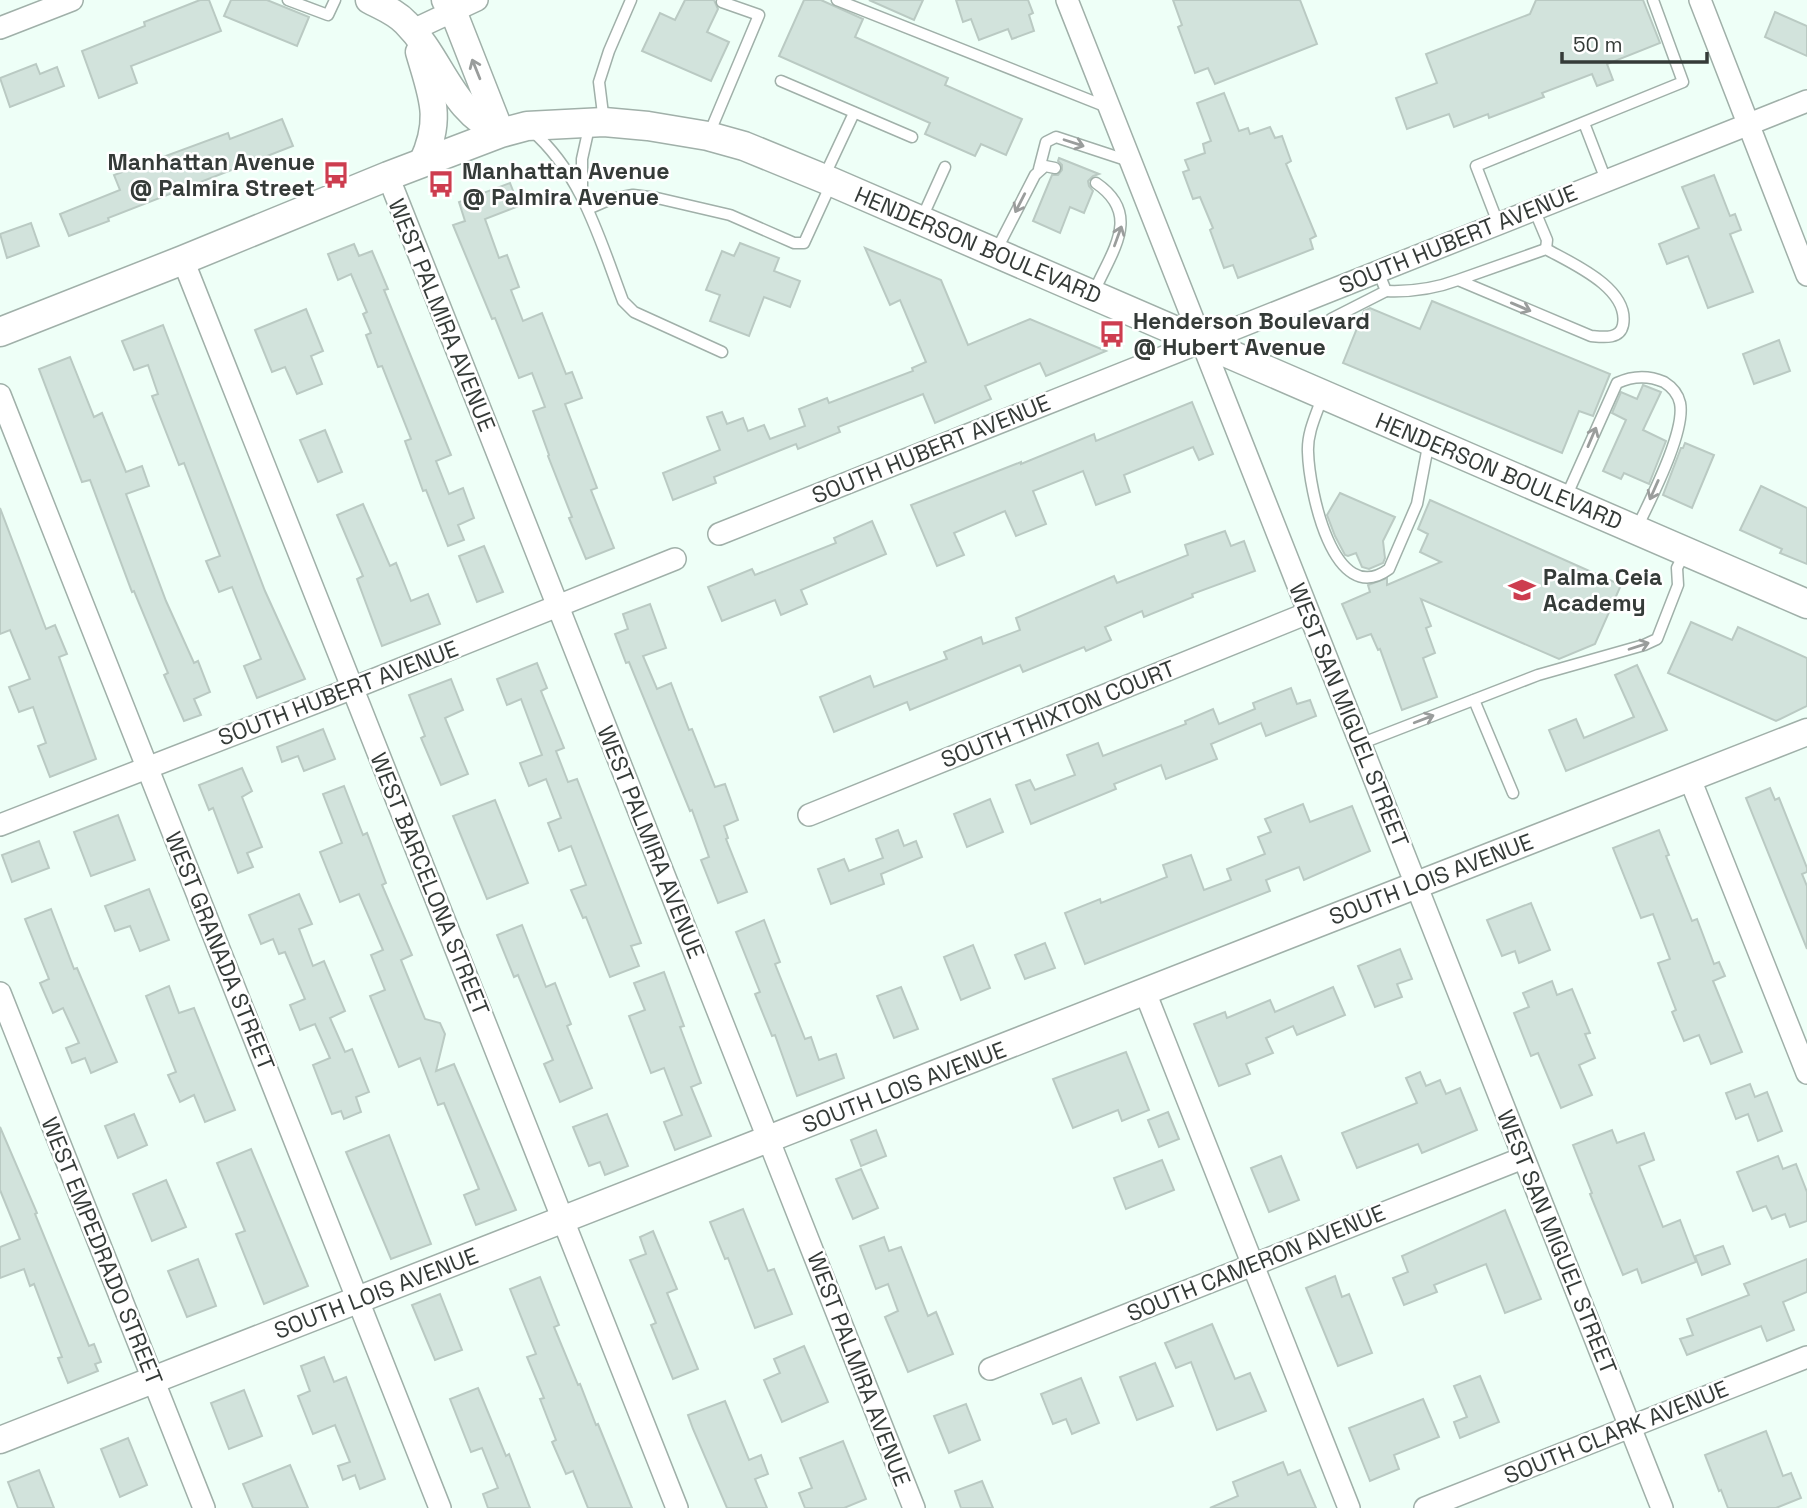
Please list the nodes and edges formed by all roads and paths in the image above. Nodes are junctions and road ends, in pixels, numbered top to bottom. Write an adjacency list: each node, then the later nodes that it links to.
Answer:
1 (72, 0): 13 (street)
2 (288, 0): 3 (lane)
3 (335, 0)
4 (369, 0): 14 (street)
5 (477, 0): 12 (street)
6 (631, 0): 19 (lane)
7 (837, 0): 17 (lane)
8 (1067, 0): 17 (street, WEST SAN MIGUEL STREET)
9 (1653, 0): 20 (lane)
10 (1700, 0): 21 (street)
11 (722, 2): 23 (lane)
12 (447, 3): 14 (street); 22 (street, one-way to 12)
13 (0, 28)
14 (413, 30): 22 (street); 26 (street)
15 (781, 82): 18 (lane)
16 (1807, 101): 21 (street, SOUTH HUBERT AVENUE)
17 (1109, 108): 25 (street, WEST SAN MIGUEL STREET)
18 (854, 113): 24 (lane); 31 (lane)
19 (597, 121): 22 (main road, HENDERSON BOULEVARD); 23 (main road, HENDERSON BOULEVARD); 34 (lane)
20 (1584, 122): 32 (lane); 38 (lane)
21 (1748, 124): 32 (street, SOUTH HUBERT AVENUE); 43 (street)
22 (514, 129): 26 (main road, HENDERSON BOULEVARD); 34 (lane)
23 (708, 136): 31 (main road, HENDERSON BOULEVARD)
24 (912, 137)
25 (1129, 161): 29 (lane, one-way to 25); 49 (street, WEST SAN MIGUEL STREET)
26 (422, 163): 30 (main road, HENDERSON BOULEVARD)
27 (945, 167): 37 (lane)
28 (1055, 168): 29 (lane)
29 (1039, 169): 40 (lane, one-way to 40)
30 (388, 176): 41 (main road, HENDERSON BOULEVARD); 60 (street, WEST PALMIRA AVENUE)
31 (828, 180): 35 (lane); 37 (main road, HENDERSON BOULEVARD)
32 (1606, 180): 36 (street, SOUTH HUBERT AVENUE)
33 (1096, 183): 46 (lane, one-way to 33)
34 (583, 196): 35 (lane)
35 (587, 209): 50 (lane)
36 (1534, 209): 38 (street, SOUTH HUBERT AVENUE); 39 (lane)
37 (921, 220): 40 (main road, HENDERSON BOULEVARD)
38 (1498, 223): 42 (street, SOUTH HUBERT AVENUE)
39 (1546, 249): 44 (lane); 44 (lane, one-way to 39)
40 (995, 253): 46 (main road, HENDERSON BOULEVARD)
41 (183, 260): 48 (main road, HENDERSON BOULEVARD); 62 (street, WEST BARCELONA STREET)
42 (1378, 271): 45 (lane); 49 (street, SOUTH HUBERT AVENUE)
43 (1807, 275)
44 (1458, 280): 45 (lane)
45 (1386, 291): 47 (lane)
46 (1092, 295): 49 (main road, HENDERSON BOULEVARD)
47 (1331, 319)
48 (0, 332)
49 (1202, 341): 52 (main road, HENDERSON BOULEVARD); 56 (street, SOUTH HUBERT AVENUE); 61 (street, WEST SAN MIGUEL STREET)
50 (722, 352)
51 (0, 395): 66 (street, WEST GRANADA STREET)
52 (1323, 395): 53 (main road, HENDERSON BOULEVARD); 53 (lane)
53 (1429, 441): 54 (main road, HENDERSON BOULEVARD)
54 (1565, 500): 55 (main road, HENDERSON BOULEVARD); 55 (lane, one-way to 55)
55 (1636, 530): 57 (main road, HENDERSON BOULEVARD)
56 (719, 534)
57 (1685, 552): 59 (main road, HENDERSON BOULEVARD); 63 (lane, one-way to 57)
58 (675, 559): 60 (street, SOUTH HUBERT AVENUE)
59 (1807, 604)
60 (558, 607): 62 (street, SOUTH HUBERT AVENUE); 75 (street, WEST PALMIRA AVENUE)
61 (1308, 612): 65 (street, WEST SAN MIGUEL STREET); 69 (street, SOUTH THIXTON COURT)
62 (353, 688): 66 (street, SOUTH HUBERT AVENUE); 77 (street, WEST BARCELONA STREET)
63 (1474, 700): 65 (lane, one-way to 63); 68 (lane)
64 (1807, 732): 67 (street, SOUTH LOIS AVENUE)
65 (1360, 744): 71 (street, WEST SAN MIGUEL STREET)
66 (147, 768): 70 (street, SOUTH HUBERT AVENUE); 79 (street, WEST GRANADA STREET)
67 (1690, 779): 71 (street, SOUTH LOIS AVENUE); 74 (street)
68 (1513, 793)
69 (809, 815)
70 (0, 825)
71 (1416, 885): 72 (street, SOUTH LOIS AVENUE); 76 (street, WEST SAN MIGUEL STREET)
72 (1144, 992): 75 (street, SOUTH LOIS AVENUE); 78 (street)
73 (0, 993): 82 (street, WEST EMPEDRADO STREET)
74 (1807, 1073)
75 (769, 1140): 77 (street, SOUTH LOIS AVENUE); 88 (street, WEST PALMIRA AVENUE)
76 (1523, 1158): 78 (street, SOUTH CAMERON AVENUE); 83 (street, WEST SAN MIGUEL STREET)
77 (564, 1220): 79 (street, SOUTH LOIS AVENUE); 87 (street, WEST BARCELONA STREET)
78 (1252, 1265): 81 (street, SOUTH CAMERON AVENUE); 89 (street)
79 (358, 1300): 82 (street, SOUTH LOIS AVENUE); 86 (street, WEST GRANADA STREET)
80 (1807, 1357): 83 (street, SOUTH CLARK AVENUE)
81 (990, 1369)
82 (153, 1380): 84 (street, SOUTH LOIS AVENUE); 85 (street, WEST EMPEDRADO STREET)
83 (1631, 1426): 90 (street, SOUTH CLARK AVENUE); 91 (street, WEST SAN MIGUEL STREET)
84 (0, 1440)
85 (204, 1508)
86 (440, 1508)
87 (677, 1508)
88 (914, 1508)
89 (1349, 1508)
90 (1425, 1508)
91 (1662, 1508)

